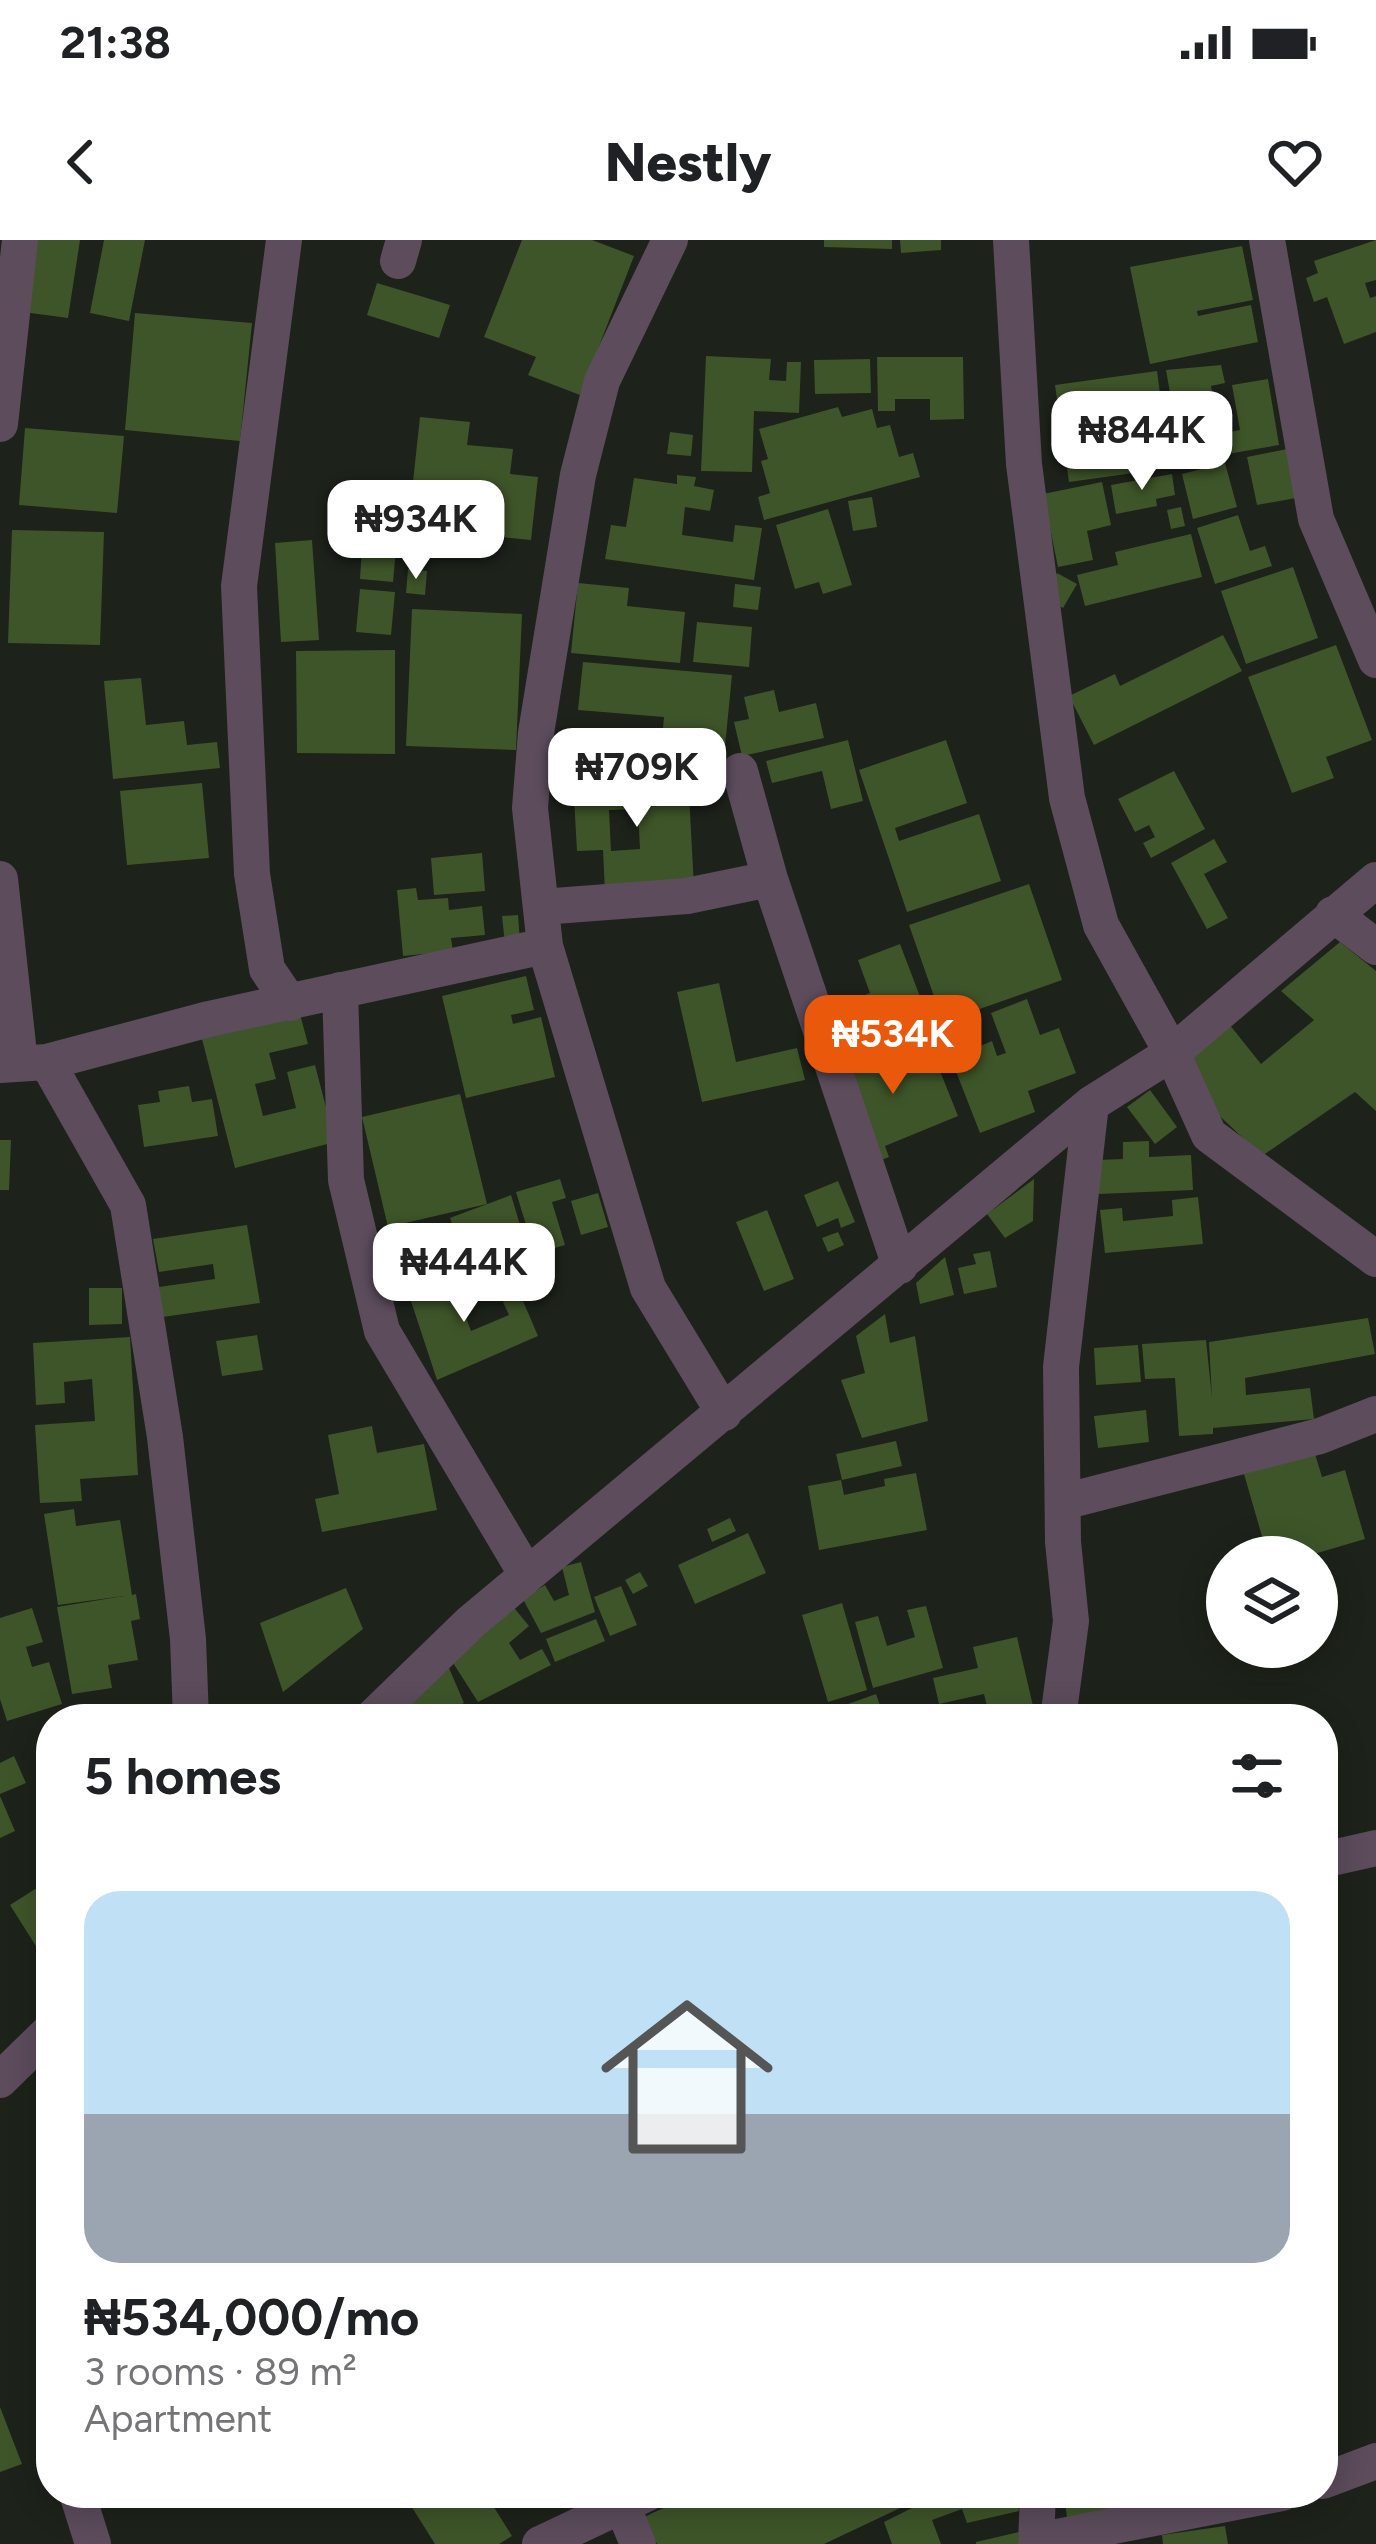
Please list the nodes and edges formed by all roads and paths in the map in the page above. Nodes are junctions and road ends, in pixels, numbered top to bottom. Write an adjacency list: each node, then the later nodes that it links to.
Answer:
1 (20, 240): 6 (street)
2 (284, 240): 17 (street)
3 (670, 240): 12 (street)
4 (1011, 240): 18 (street)
5 (1267, 240): 7 (street)
6 (0, 424)
7 (1376, 660)
8 (740, 771): 10 (street)
9 (0, 879): 19 (street)
10 (770, 879): 12 (street); 22 (street)
11 (1376, 880): 13 (street)
12 (541, 907): 14 (street)
13 (1333, 914): 15 (street); 18 (street)
14 (545, 946): 16 (street); 23 (street)
15 (1376, 947)
16 (340, 990): 17 (street); 26 (street)
17 (290, 1004): 19 (street)
18 (1172, 1053): 20 (street); 21 (street)
19 (22, 1063): 27 (street)
20 (1091, 1104): 22 (street); 25 (street)
21 (1376, 1259)
22 (901, 1266): 23 (street)
23 (724, 1413): 26 (street)
24 (1376, 1414): 25 (street)
25 (1063, 1502): 29 (street)
26 (527, 1575): 28 (street)
27 (190, 1704)
28 (386, 1704)
29 (1060, 1704)
30 (1376, 1848): 31 (street)
31 (1338, 1857)
32 (36, 2049): 33 (street)
33 (0, 2080)
34 (1376, 2461): 35 (street)
35 (1338, 2475)
36 (82, 2508): 42 (street)
37 (608, 2508): 43 (street)
38 (631, 2508): 44 (street)
39 (1038, 2508): 41 (street)
40 (1207, 2508): 41 (street)
41 (1037, 2542)
42 (93, 2544)
43 (540, 2544)
44 (638, 2544)

